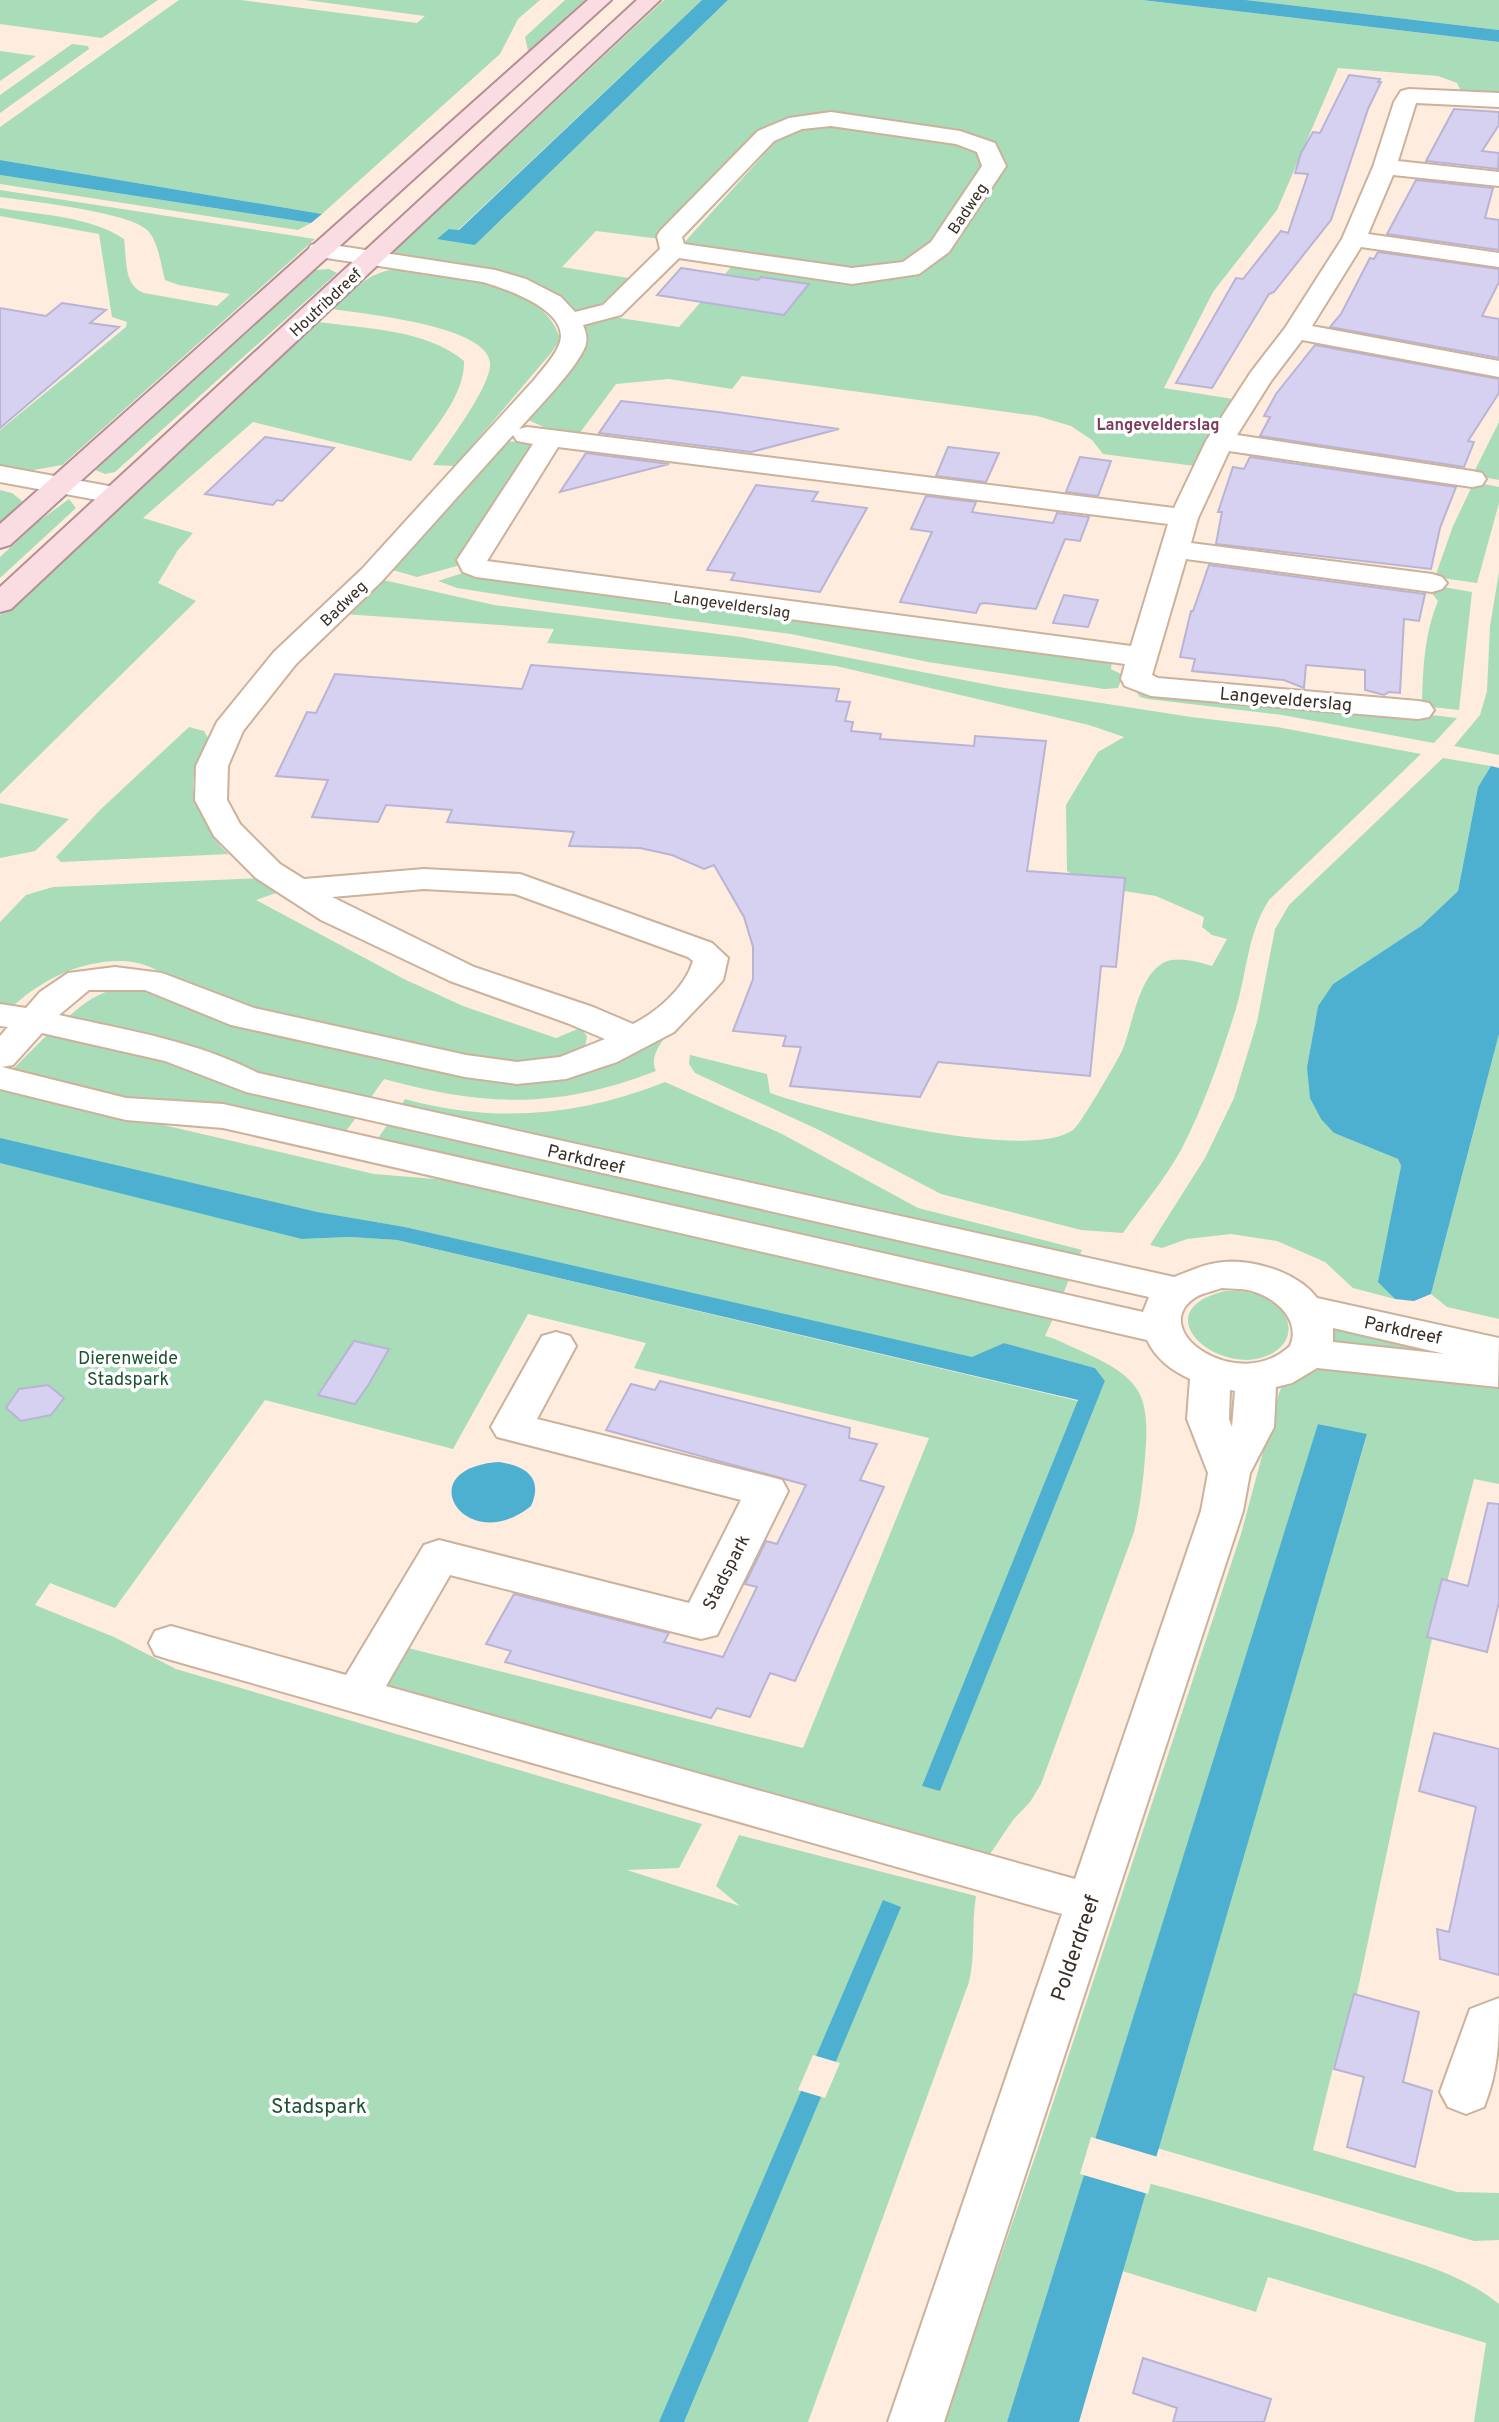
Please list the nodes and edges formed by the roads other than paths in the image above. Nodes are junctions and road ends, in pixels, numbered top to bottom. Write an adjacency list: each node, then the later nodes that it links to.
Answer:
1 (600, 0): 7 (main road)
2 (649, 0): 9 (main road, Houtribdreef)
3 (1499, 100): 4 (street, Langevelderslag)
4 (1385, 167): 5 (street); 6 (street, Langevelderslag)
5 (1499, 179)
6 (1354, 239): 10 (street); 12 (street, Langevelderslag)
7 (320, 250): 9 (street); 19 (main road)
8 (673, 250): 8 (street, Badweg); 11 (street, Badweg)
9 (372, 258): 11 (street); 20 (main road, Houtribdreef)
10 (1499, 260)
11 (569, 321): 14 (street, Badweg)
12 (1296, 331): 13 (street); 16 (street, Langevelderslag)
13 (1499, 369)
14 (500, 432): 15 (street); 28 (street, Badweg)
15 (550, 438): 21 (street); 26 (street, Langevelderslag)
16 (1220, 440): 18 (street); 21 (street, Langevelderslag)
17 (0, 474): 19 (street)
18 (1472, 479)
19 (61, 485): 20 (street); 22 (main road)
20 (114, 495): 25 (main road, Houtribdreef)
21 (1184, 518): 23 (street, Langevelderslag)
22 (0, 539)
23 (1174, 549): 24 (street); 26 (street, Langevelderslag)
24 (1432, 583)
25 (0, 603)
26 (1141, 657): 27 (street, Langevelderslag)
27 (1418, 710)
28 (297, 890): 30 (street, Badweg); 30 (street)
29 (17, 1017): 30 (street); 31 (street); 33 (street, Parkdreef)
30 (634, 1038)
31 (0, 1057)
32 (0, 1078): 35 (street)
33 (1176, 1290): 34 (street); 35 (street)
34 (1307, 1309): 37 (street, Parkdreef); 38 (street)
35 (1160, 1329): 40 (street)
36 (556, 1346): 44 (street, Stadspark)
37 (1499, 1352)
38 (1309, 1353): 39 (street, Parkdreef); 41 (street)
39 (1499, 1373)
40 (1211, 1374): 41 (street); 42 (street)
41 (1256, 1377): 42 (street, Polderdreef)
42 (1229, 1473): 45 (street, Polderdreef)
43 (171, 1643): 44 (street)
44 (358, 1695): 45 (street)
45 (1092, 1903): 48 (street, Polderdreef)
46 (1499, 2019): 47 (street)
47 (1466, 2092)
48 (916, 2422)

